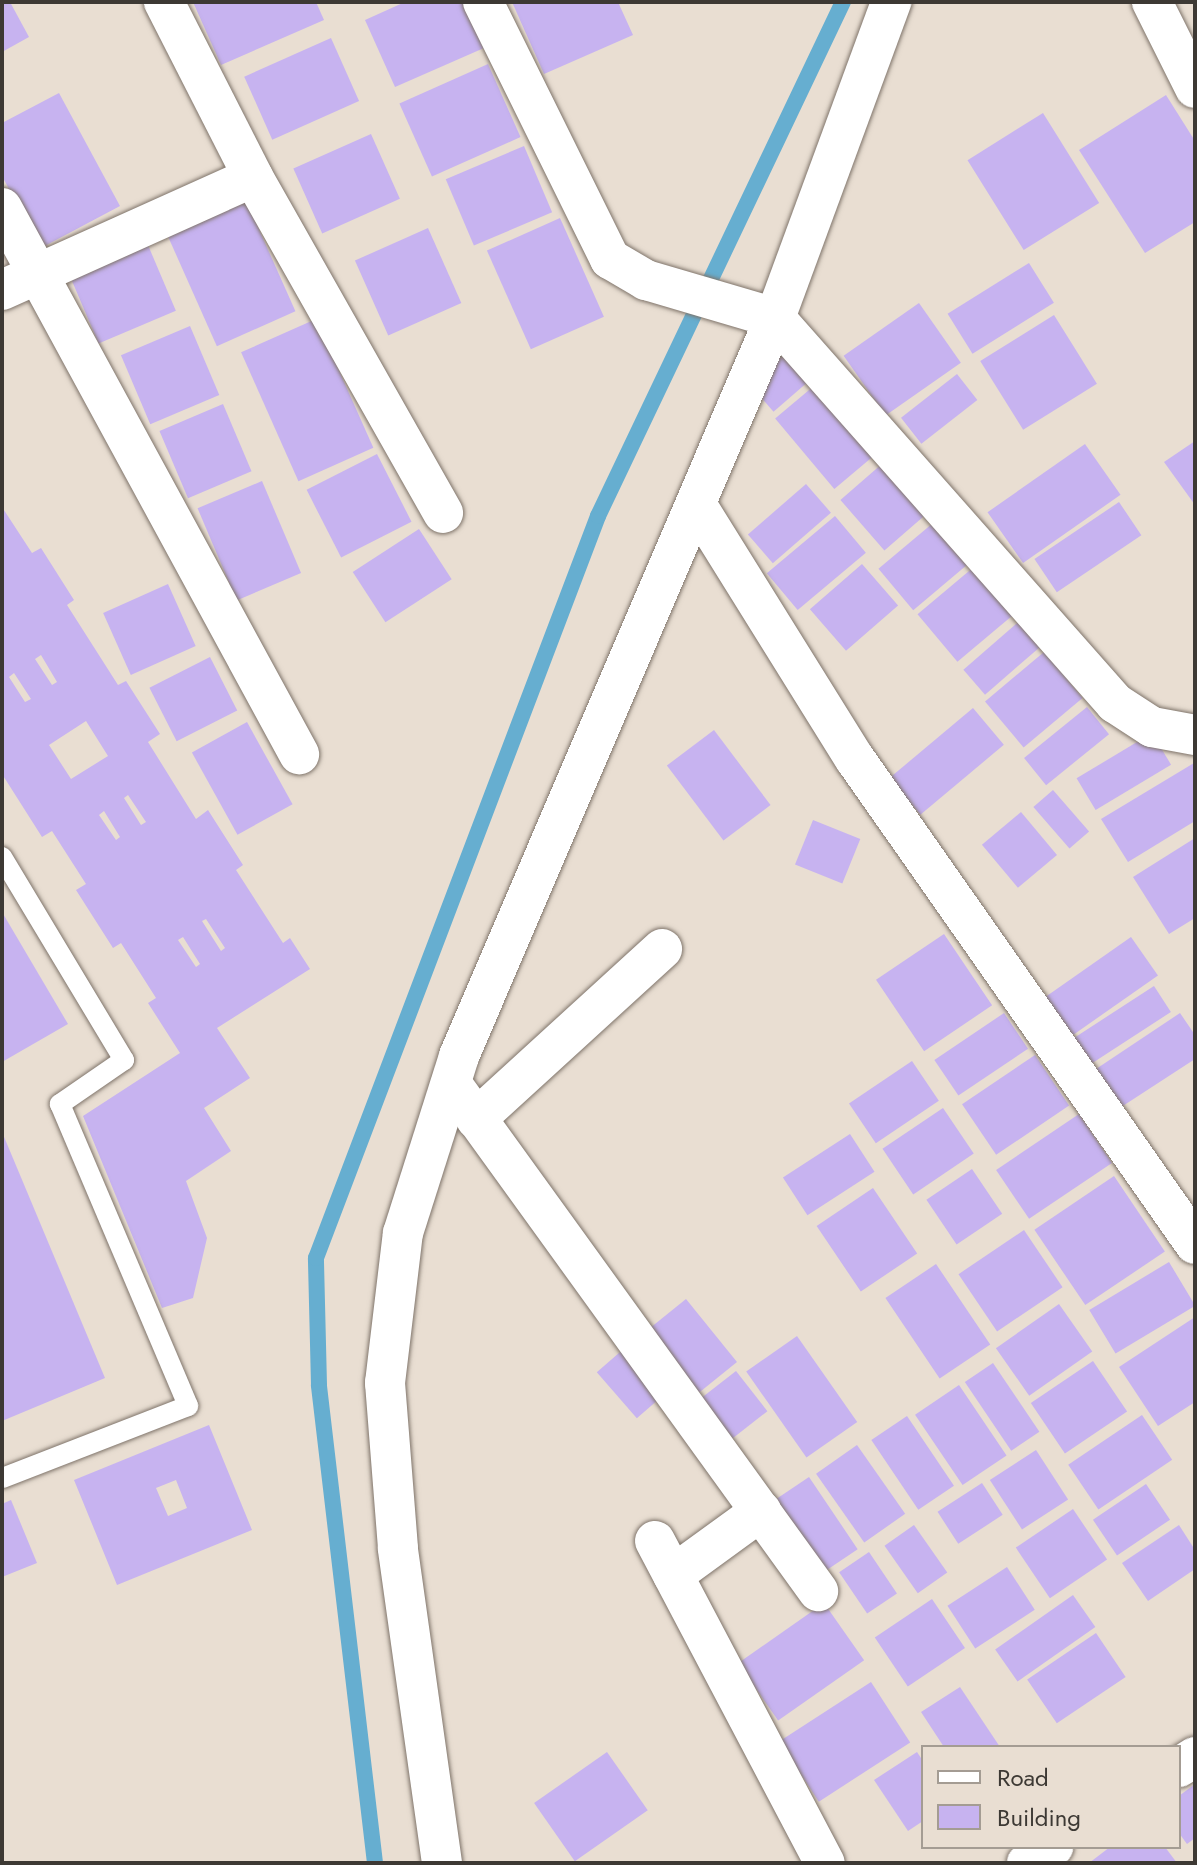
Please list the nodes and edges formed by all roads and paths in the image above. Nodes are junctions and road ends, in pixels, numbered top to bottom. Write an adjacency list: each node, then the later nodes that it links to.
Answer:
1 (164, 2): 6 (street)
2 (483, 2): 9 (street)
3 (891, 2): 9 (street)
4 (1152, 2): 5 (street)
5 (1195, 88)
6 (253, 177): 8 (street); 11 (street)
7 (2, 208): 8 (street)
8 (20, 282): 13 (street)
9 (775, 318): 10 (street); 12 (street)
10 (696, 504): 16 (street); 18 (street)
11 (443, 513)
12 (1195, 735)
13 (299, 754)
14 (2, 857): 19 (lane)
15 (662, 949): 17 (street)
16 (451, 1083): 17 (street); 23 (street)
17 (476, 1119): 20 (street)
18 (1195, 1244)
19 (2, 1478)
20 (761, 1511): 21 (street); 24 (street)
21 (818, 1591)
22 (1050, 1849): 25 (street)
23 (442, 1863)
24 (825, 1863)
25 (1027, 1863)

